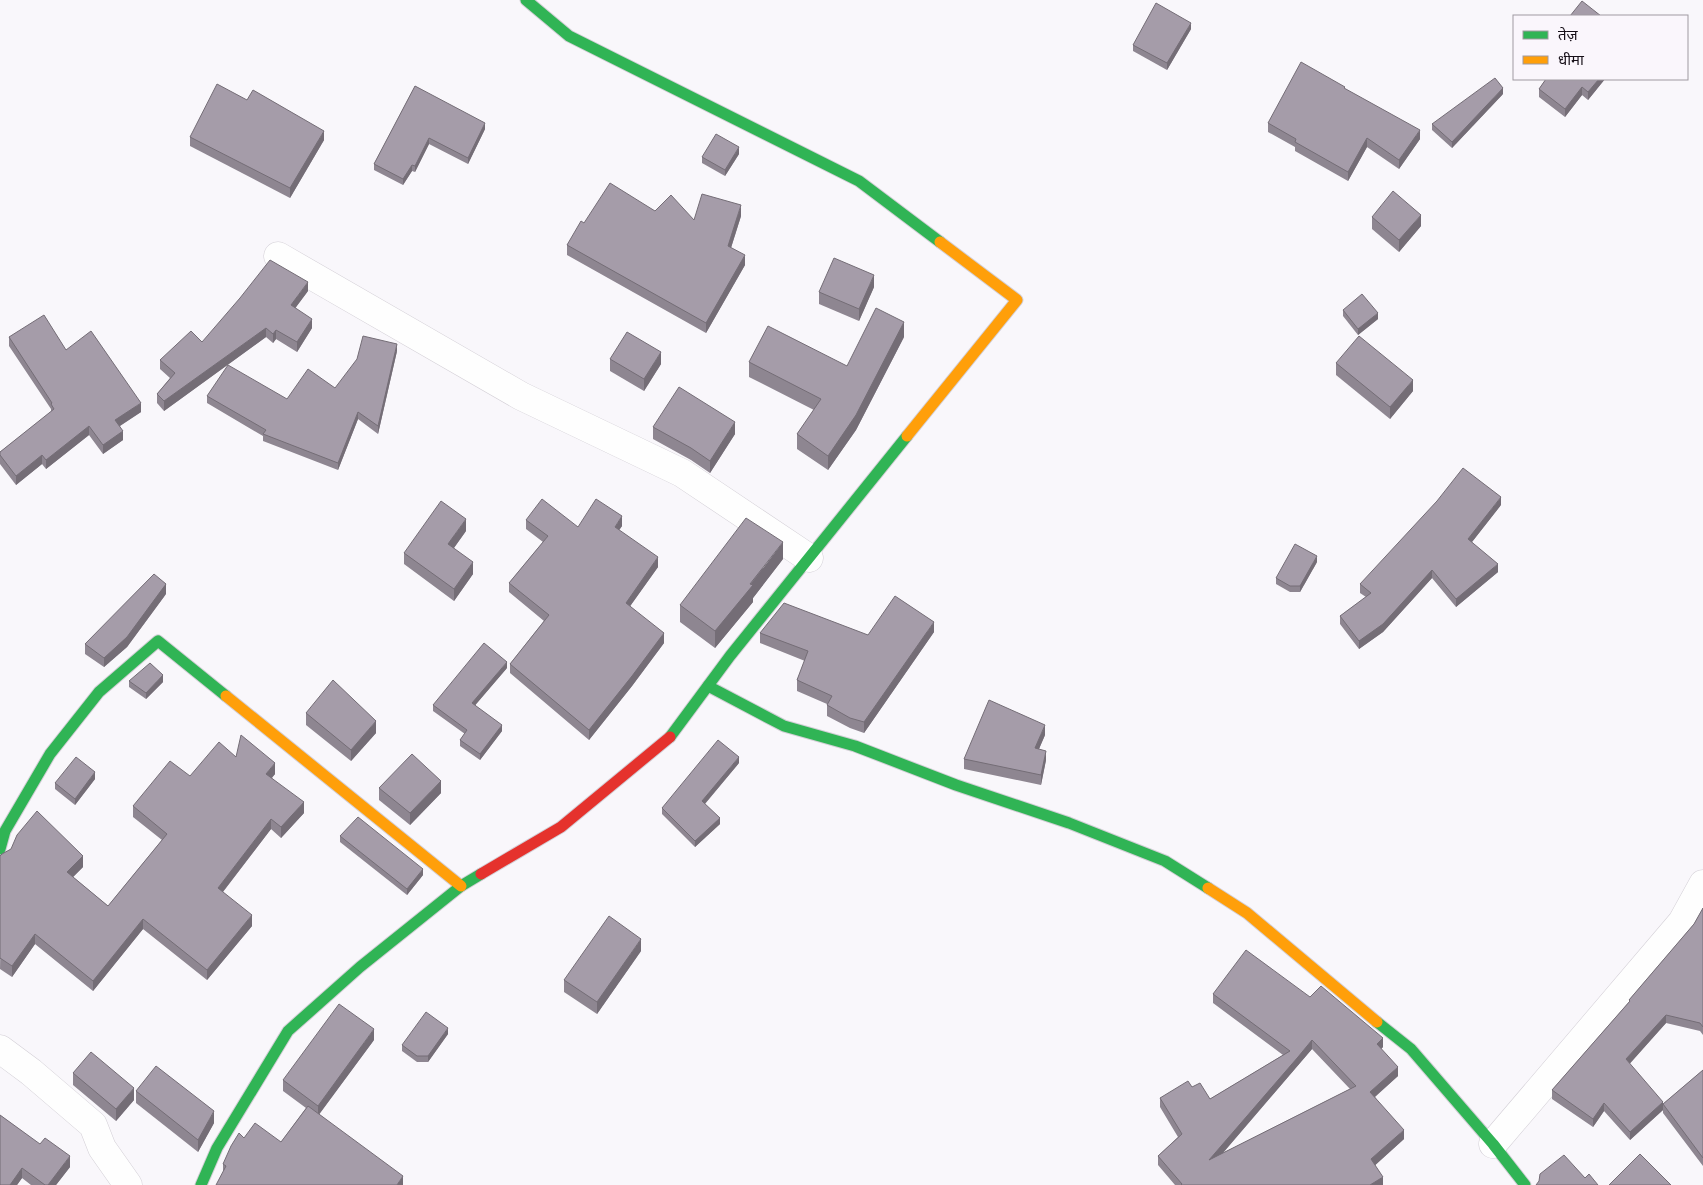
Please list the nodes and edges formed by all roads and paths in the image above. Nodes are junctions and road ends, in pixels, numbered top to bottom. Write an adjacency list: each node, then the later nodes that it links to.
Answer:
1 (526, 0): 3 (street)
2 (278, 256): 3 (street)
3 (809, 558): 4 (street)
4 (708, 686): 7 (street); 9 (street)
5 (0, 849): 7 (street)
6 (1703, 884): 9 (street)
7 (461, 886): 11 (street)
8 (0, 1049): 10 (street)
9 (1493, 1144): 12 (street)
10 (128, 1185)
11 (201, 1185)
12 (1525, 1185)

